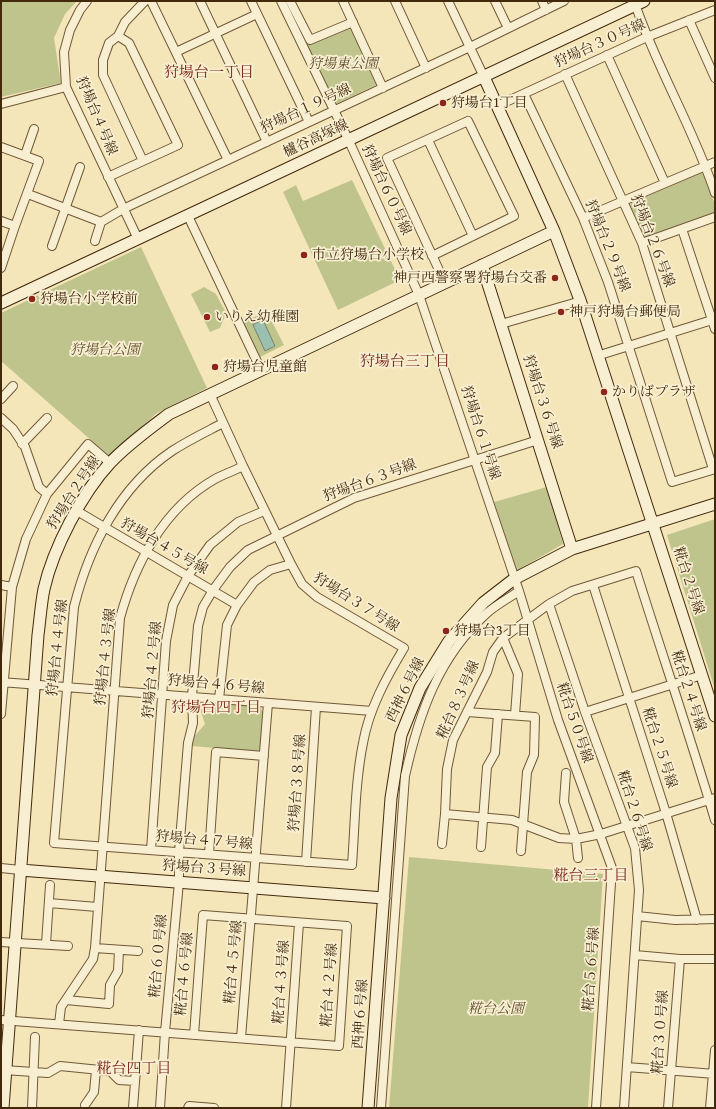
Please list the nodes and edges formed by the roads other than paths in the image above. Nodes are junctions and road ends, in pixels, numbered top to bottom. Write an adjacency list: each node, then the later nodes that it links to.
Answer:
1 (87, 1): 31 (street, 狩場台４号線)
2 (144, 1): 22 (street)
3 (151, 1): 25 (street)
4 (200, 1): 21 (street)
5 (251, 1): 17 (street)
6 (281, 1): 36 (street, 狩場台６０号線)
7 (290, 1): 19 (street)
8 (343, 1): 19 (street)
9 (395, 1): 27 (street)
10 (448, 1): 24 (street)
11 (495, 1): 20 (street)
12 (542, 1): 15 (street)
13 (564, 1): 15 (street, 狩場台１９号線)
14 (637, 2): 23 (street); 29 (street, 櫨谷高塚線)
15 (546, 10): 20 (street, 狩場台１９号線)
16 (715, 10): 18 (street, 狩場台３０号線)
17 (257, 14): 21 (street); 37 (street)
18 (690, 20): 23 (street, 狩場台３０号線); 30 (street)
19 (353, 22): 32 (street)
20 (508, 28): 24 (street, 狩場台１９号線)
21 (216, 33): 25 (street); 41 (street)
22 (118, 36): 45 (street); 45 (street)
23 (647, 37): 26 (street, 狩場台３０号線); 47 (street)
24 (470, 47): 27 (street, 狩場台１９号線); 29 (street)
25 (176, 52): 44 (street)
26 (607, 55): 28 (street, 狩場台３０号線); 50 (street)
27 (426, 68): 32 (street, 狩場台１９号線)
28 (565, 74): 33 (street, 狩場台３０号線); 53 (street, 狩場台２６号線)
29 (484, 77): 35 (street, 糀台２号線); 40 (street, 櫨谷高塚線)
30 (715, 78)
31 (66, 87): 34 (street); 49 (street, 狩場台４号線)
32 (383, 88): 36 (street, 狩場台１９号線)
33 (524, 94): 35 (street, 狩場台３０号線); 57 (street, 狩場台２９号線)
34 (1, 104)
35 (497, 106): 63 (street, 糀台２号線)
36 (334, 111): 37 (street, 狩場台１９号線); 40 (street, 狩場台６０号線)
37 (309, 122): 41 (street, 狩場台１９号線)
38 (34, 129): 43 (street)
39 (428, 140): 64 (street); 64 (street); 69 (street)
40 (349, 141): 56 (street, 櫨谷高塚線); 73 (street, 狩場台６０号線)
41 (267, 142): 44 (street, 狩場台１９号線)
42 (1, 147): 43 (street)
43 (25, 156): 52 (street)
44 (228, 160): 55 (street, 狩場台１９号線)
45 (143, 161): 49 (street)
46 (715, 162): 47 (street)
47 (706, 166): 50 (street); 51 (street)
48 (80, 168): 54 (street)
49 (108, 177): 55 (street, 狩場台４号線)
50 (665, 184): 53 (street)
51 (715, 193)
52 (28, 194): 54 (street); 61 (street)
53 (624, 201): 57 (street); 67 (street, 狩場台２６号線)
54 (66, 209): 60 (street); 68 (street)
55 (123, 209): 60 (street, 狩場台１９号線); 65 (street, 狩場台４号線)
56 (188, 216): 65 (street, 櫨谷高塚線); 82 (street)
57 (583, 218): 80 (street, 狩場台２９号線)
58 (715, 218): 62 (street)
59 (1, 221): 61 (street)
60 (101, 222): 66 (street)
61 (15, 226): 71 (street)
62 (682, 229): 67 (street); 76 (street)
63 (554, 231): 70 (street, 狩場台２号線); 74 (street, 糀台２号線)
64 (473, 236): 69 (street)
65 (138, 239): 75 (street, 櫨谷高塚線)
66 (95, 241)
67 (642, 243): 79 (street, 狩場台２６号線)
68 (52, 246)
69 (432, 256): 72 (street)
70 (482, 265): 72 (street, 狩場台２号線); 77 (street, 狩場台３６号線)
71 (1, 268)
72 (445, 283): 73 (street, 狩場台２号線)
73 (420, 295): 82 (street, 狩場台２号線); 91 (street, 狩場台６１号線)
74 (581, 301): 77 (street); 81 (street, 糀台２号線)
75 (1, 303)
76 (714, 320): 78 (street); 79 (street)
77 (501, 324): 89 (street, 狩場台３６号線)
78 (715, 329)
79 (671, 333): 80 (street); 94 (street, 狩場台２６号線)
80 (629, 346): 81 (street); 94 (street, 狩場台２９号線)
81 (600, 355): 99 (street, 糀台２号線)
82 (261, 370): 84 (street, 狩場台２号線)
83 (13, 386): 85 (street)
84 (210, 394): 88 (street, 狩場台３７号線); 92 (street, 狩場台２号線)
85 (1, 399)
86 (1, 418): 90 (street)
87 (47, 418): 90 (street)
88 (223, 423): 93 (street, 狩場台３７号線); 100 (street, 狩場台４４号線)
89 (538, 440): 91 (street, 狩場台６３号線); 102 (street, 狩場台３６号線)
90 (22, 444): 95 (street)
91 (475, 459): 101 (street, 狩場台６３号線); 107 (street, 狩場台６１号線)
92 (110, 463): 95 (street); 97 (street, 狩場台２号線)
93 (243, 466): 98 (street, 狩場台３７号線); 103 (street, 狩場台４３号線)
94 (714, 469)
95 (47, 494): 110 (street)
96 (715, 504): 99 (street, 西神６号線)
97 (77, 511): 100 (street, 狩場台４５号線); 119 (street, 狩場台２号線)
98 (264, 511): 101 (street, 狩場台３７号線); 106 (street, 狩場台４２号線)
99 (654, 524): 102 (street, 西神６号線); 117 (street, 糀台２号線)
100 (104, 527): 103 (street, 狩場台４５号線); 121 (street, 狩場台４４号線)
101 (276, 535): 104 (street, 狩場台３７号線); 111 (street, 狩場台６３号線)
102 (572, 549): 107 (street, 西神６号線)
103 (146, 551): 106 (street, 狩場台４５号線); 122 (street, 狩場台４３号線)
104 (291, 564): 114 (street); 129 (street, 狩場台３７号線)
105 (636, 571): 109 (street, 糀台８３号線); 120 (street, 糀台２４号線)
106 (188, 576): 111 (street, 狩場台４５号線); 123 (street, 狩場台４２号線)
107 (514, 580): 112 (street, 狩場台６１号線); 165 (street, 西神６号線)
108 (1, 585): 110 (street)
109 (593, 585): 113 (street, 糀台８３号線); 125 (street, 糀台２５号線)
110 (12, 587): 118 (street)
111 (213, 590): 114 (street, 狩場台４５号線); 124 (street, 狩場台６３号線)
112 (519, 591): 115 (street, 糀台５０号線); 209 (street)
113 (549, 604): 115 (street, 糀台８３号線); 131 (street, 糀台２６号線)
114 (237, 605): 126 (street)
115 (528, 619): 116 (street, 糀台８３号線); 145 (street, 糀台５０号線)
116 (503, 638): 130 (street, 糀台８３号線); 134 (street)
117 (702, 674): 120 (street); 135 (street, 糀台２号線)
118 (2, 682): 119 (street, 狩場台４６号線); 132 (street)
119 (35, 684): 121 (street, 狩場台４６号線); 160 (street, 狩場台２号線)
120 (672, 684): 125 (street); 138 (street, 糀台２４号線)
121 (67, 687): 122 (street, 狩場台４６号線); 147 (street, 狩場台４４号線)
122 (115, 690): 123 (street, 狩場台４６号線); 149 (street, 狩場台４３号線)
123 (163, 694): 124 (street, 狩場台４６号線); 151 (street, 狩場台４２号線)
124 (192, 696): 126 (street, 狩場台４６号線); 153 (street, 糀台６０号線)
125 (629, 698): 131 (street); 139 (street, 糀台２５号線)
126 (219, 699): 127 (street, 狩場台４６号線)
127 (268, 703): 128 (street, 狩場台４６号線); 136 (street, 糀台４５号線)
128 (316, 707): 129 (street, 狩場台４６号線); 157 (street, 狩場台３８号線)
129 (372, 711): 158 (street, 狩場台３７号線)
130 (467, 712): 133 (street); 140 (street, 糀台８３号線)
131 (585, 712): 144 (street, 糀台２６号線)
132 (1, 714)
133 (498, 714): 134 (street); 141 (street)
134 (515, 715): 143 (street)
135 (715, 716)
136 (264, 756): 154 (street); 155 (street, 糀台４５号線)
137 (566, 772): 146 (street)
138 (712, 799): 139 (street); 142 (street, 糀台２４号線)
139 (666, 813): 144 (street); 171 (street, 糀台２５号線)
140 (445, 814): 141 (street); 148 (street, 糀台８３号線)
141 (483, 817): 143 (street); 150 (street)
142 (715, 820)
143 (523, 824): 146 (street); 152 (street)
144 (627, 826): 145 (street); 168 (street, 糀台２６号線)
145 (601, 834): 146 (street); 210 (street, 糀台５６号線)
146 (576, 840): 156 (street)
147 (54, 843): 149 (street, 狩場台４７号線)
148 (442, 844)
149 (103, 846): 151 (street, 狩場台４７号線); 161 (street, 狩場台４３号線)
150 (481, 847)
151 (151, 850): 153 (street, 狩場台４７号線)
152 (521, 851)
153 (179, 852): 154 (street, 狩場台４７号線); 162 (street, 糀台６０号線)
154 (208, 854): 155 (street, 狩場台４７号線)
155 (256, 858): 157 (street, 狩場台４７号線); 164 (street, 糀台４５号線)
156 (578, 858)
157 (306, 862): 158 (street, 狩場台４７号線)
158 (352, 865)
159 (1, 868): 160 (street)
160 (20, 870): 161 (street, 狩場台３号線); 174 (street)
161 (100, 876): 162 (street, 狩場台３号線); 167 (street, 狩場台４３号線)
162 (179, 882): 164 (street, 狩場台３号線); 187 (street, 糀台６０号線)
163 (50, 885): 166 (street)
164 (253, 888): 165 (street, 狩場台３号線); 169 (street, 糀台４５号線)
165 (384, 898): 208 (street, 西神６号線)
166 (49, 903): 167 (street); 175 (street)
167 (97, 907): 177 (street, 狩場台４３号線)
168 (638, 916): 171 (street); 180 (street, 糀台２６号線)
169 (251, 919): 172 (street); 188 (street, 糀台４６号線); 190 (street, 糀台４５号線)
170 (715, 919): 171 (street)
171 (697, 920)
172 (299, 923): 191 (street, 糀台４３号線); 191 (street, 糀台４２号線)
173 (1, 942): 174 (street)
174 (15, 942): 175 (street); 184 (street)
175 (46, 944): 176 (street)
176 (68, 946)
177 (95, 948): 178 (street); 183 (street, 狩場台４３号線)
178 (119, 950): 179 (street); 183 (street)
179 (138, 951)
180 (635, 955): 181 (street); 193 (street, 糀台２６号線)
181 (680, 959): 182 (street); 196 (street, 糀台３０号線)
182 (715, 959)
183 (66, 1000): 185 (street, 狩場台４３号線)
184 (5, 1020): 185 (street); 194 (street)
185 (59, 1024): 186 (street)
186 (139, 1030): 187 (street); 199 (street)
187 (165, 1032): 188 (street); 204 (street, 糀台６０号線)
188 (194, 1035): 190 (street)
189 (35, 1037): 197 (street)
190 (241, 1038): 191 (street)
191 (290, 1042): 207 (street, 糀台４３号線)
192 (715, 1050): 198 (street)
193 (627, 1067): 196 (street); 211 (street, 糀台２６号線)
194 (4, 1070): 197 (street); 201 (street)
195 (96, 1070): 197 (street); 199 (street); 200 (street)
196 (671, 1071): 198 (street); 212 (street, 糀台３０号線)
197 (32, 1072): 202 (street)
198 (714, 1074): 213 (street)
199 (135, 1082): 203 (street)
200 (85, 1105)
201 (3, 1108)
202 (32, 1108)
203 (133, 1108)
204 (160, 1108)
205 (188, 1108): 206 (street)
206 (214, 1108)
207 (286, 1108)
208 (368, 1108)
209 (381, 1108)
210 (596, 1108)
211 (624, 1108)
212 (668, 1108)
213 (710, 1108)

